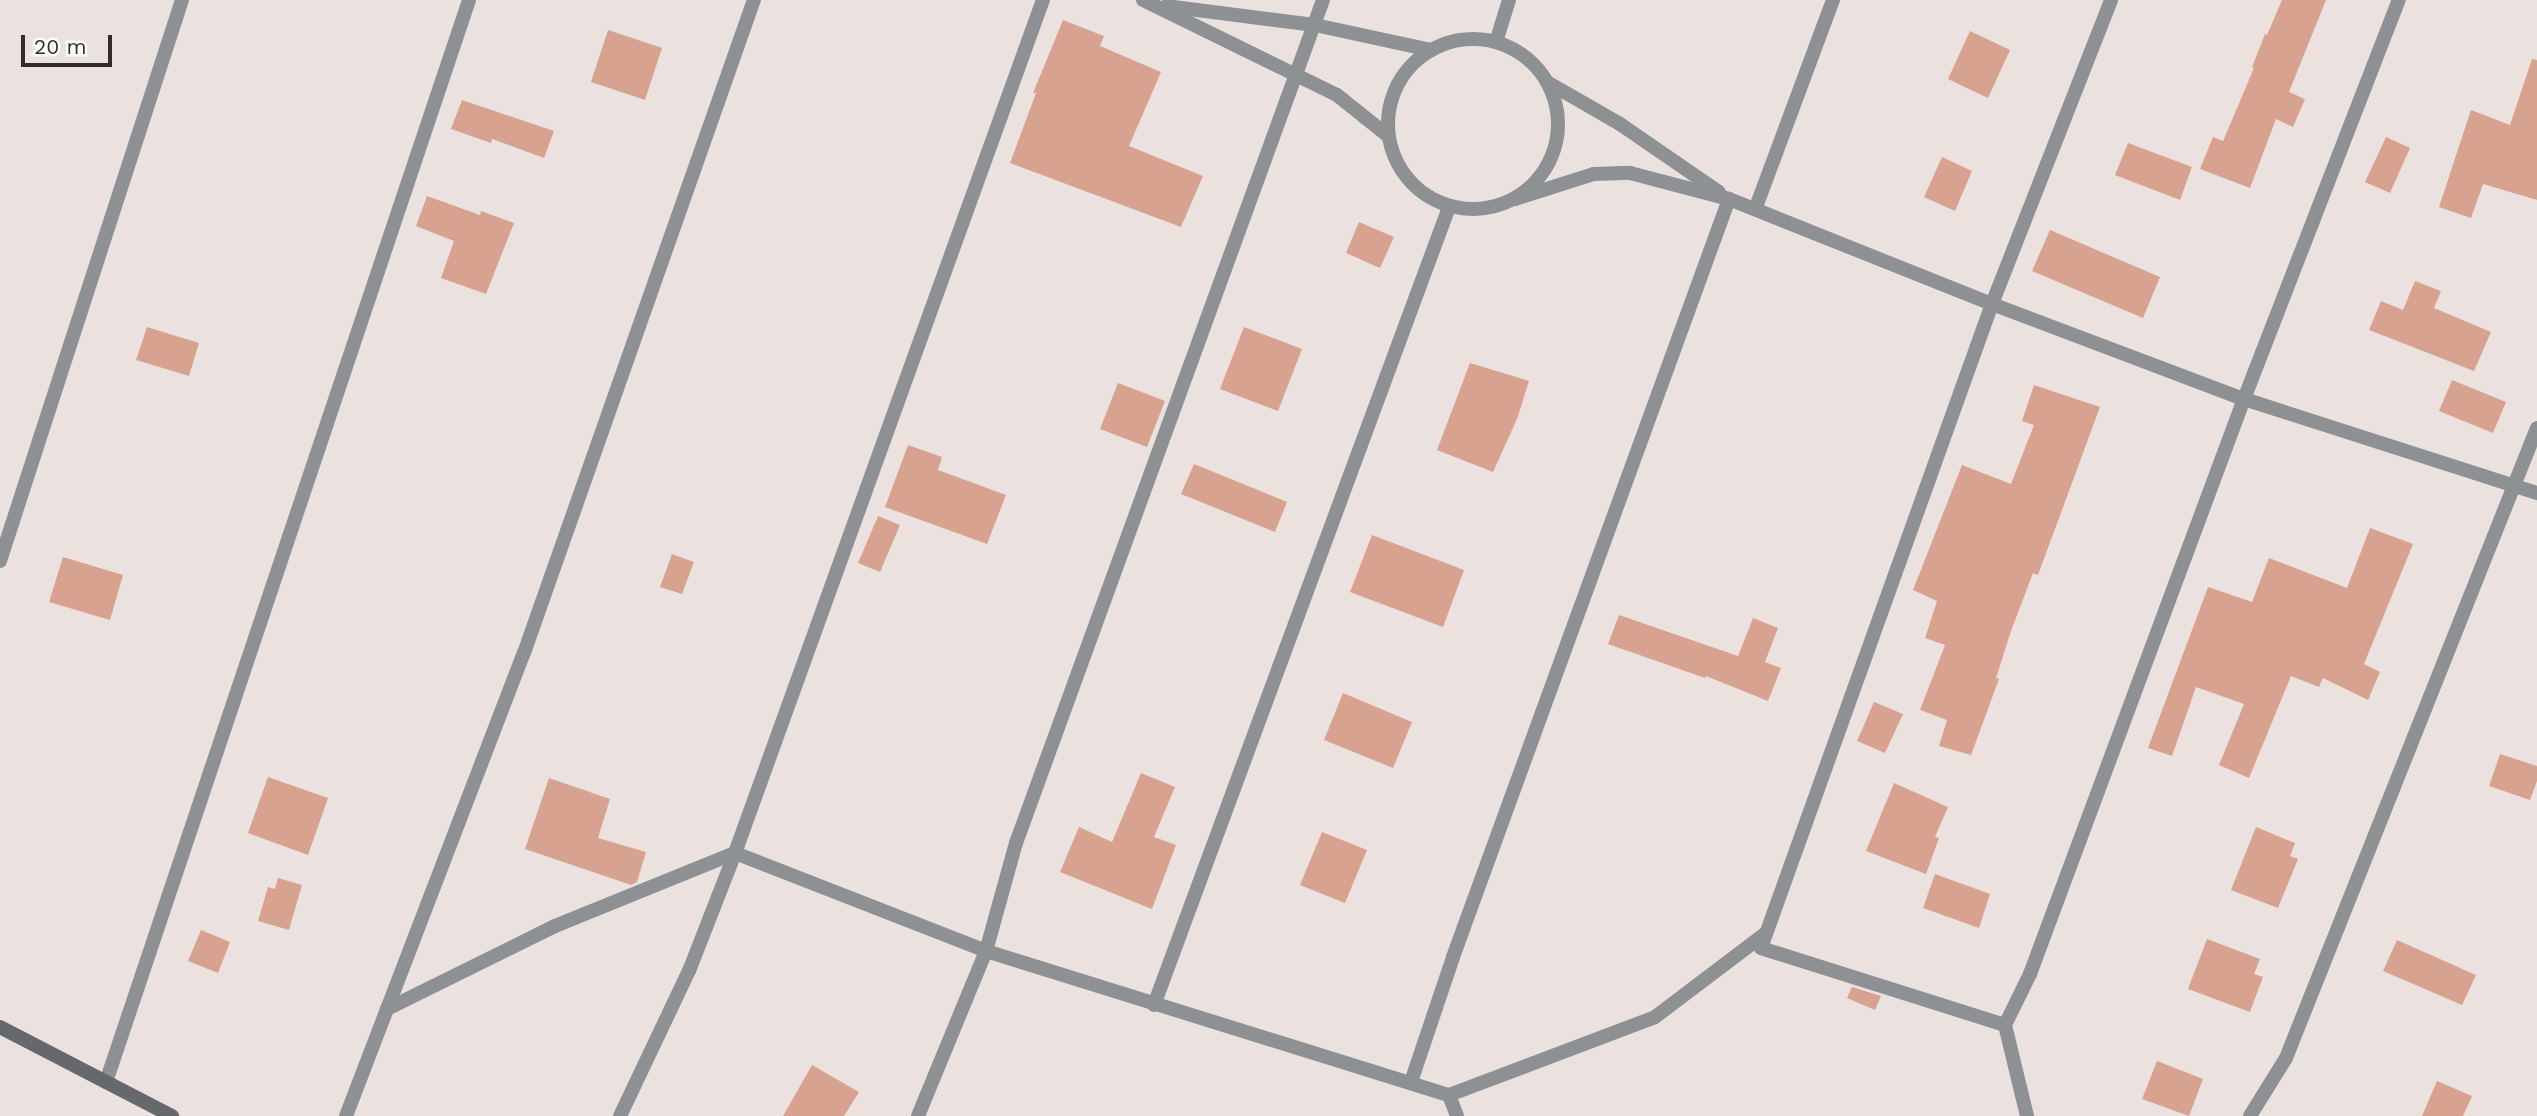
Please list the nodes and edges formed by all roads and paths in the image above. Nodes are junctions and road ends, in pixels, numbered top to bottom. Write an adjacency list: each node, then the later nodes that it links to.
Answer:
1 (181, 0): 26 (street)
2 (469, 0): 34 (street)
3 (754, 0): 31 (street)
4 (1043, 0): 27 (street)
5 (1322, 0): 11 (street)
6 (1509, 0): 12 (street)
7 (1833, 0): 20 (street)
8 (2111, 0): 21 (street)
9 (2399, 0): 22 (street)
10 (1150, 2): 11 (street); 14 (street)
11 (1315, 25): 13 (street); 14 (street)
12 (1496, 42): 13 (street); 15 (street)
13 (1431, 50): 16 (street)
14 (1294, 74): 16 (street); 29 (street)
15 (1547, 82): 17 (street); 18 (street)
16 (1387, 135): 19 (street)
17 (1514, 199): 18 (street); 19 (street)
18 (1729, 199): 20 (street); 35 (street)
19 (1449, 207): 30 (street)
20 (1756, 208): 21 (street)
21 (1992, 304): 22 (street); 28 (street)
22 (2244, 399): 24 (street); 32 (street)
23 (2537, 428): 24 (street)
24 (2514, 486): 25 (street); 43 (street)
25 (2537, 493)
26 (0, 561)
27 (735, 853): 29 (street); 31 (street); 39 (street)
28 (1766, 933): 32 (street); 36 (street)
29 (986, 951): 30 (street); 40 (street)
30 (1154, 1005): 35 (street)
31 (387, 1009): 38 (street)
32 (2005, 1025): 42 (street)
33 (0, 1027): 34 (main road)
34 (106, 1082): 37 (main road)
35 (1410, 1082): 36 (street)
36 (1449, 1095): 41 (street)
37 (172, 1116)
38 (346, 1116)
39 (620, 1116)
40 (918, 1116)
41 (1457, 1116)
42 (2027, 1116)
43 (2250, 1116)

